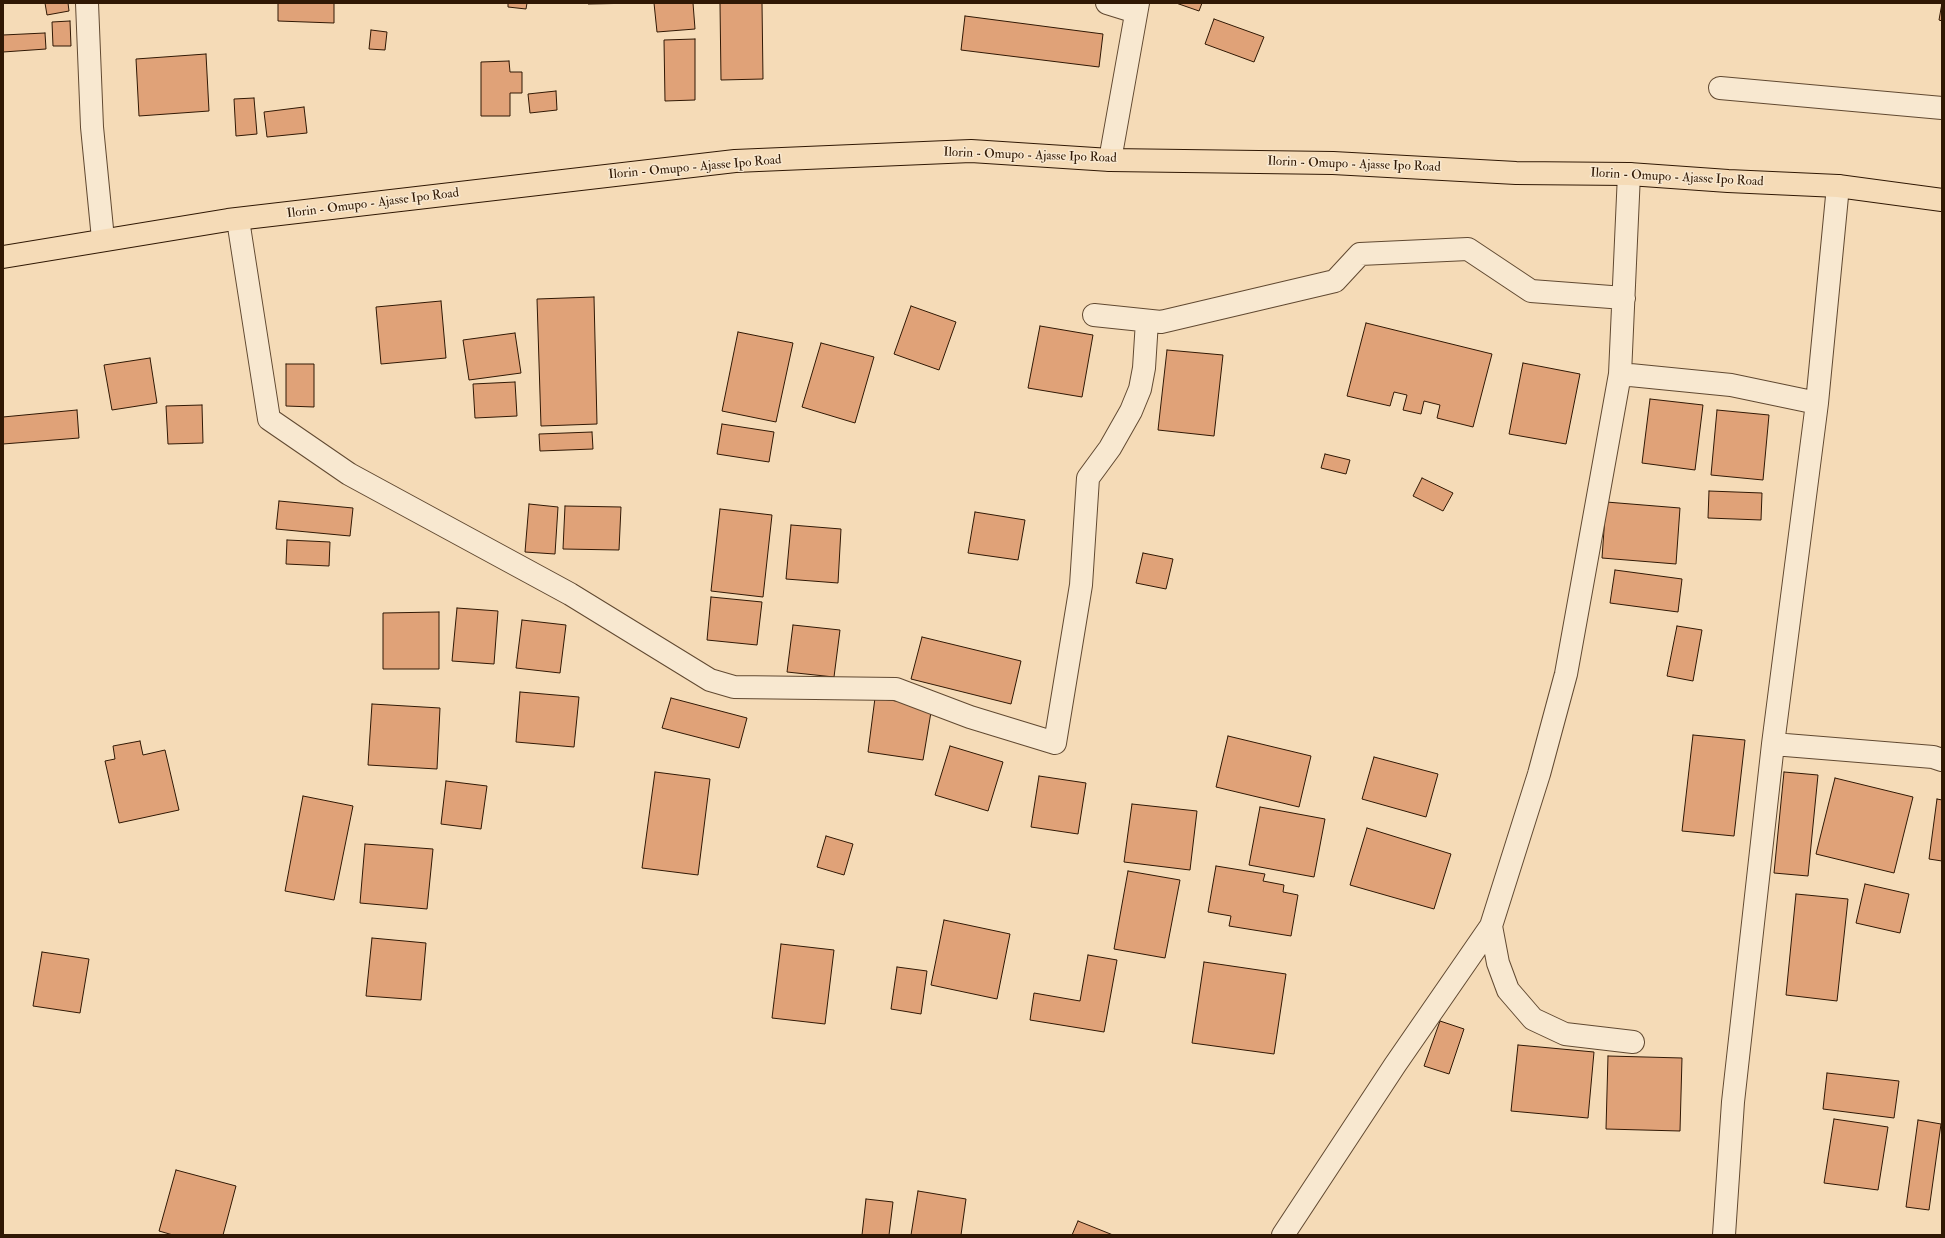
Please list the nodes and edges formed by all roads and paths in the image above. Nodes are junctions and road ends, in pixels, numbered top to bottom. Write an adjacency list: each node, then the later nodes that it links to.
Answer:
1 (87, 3): 11 (street)
2 (1107, 3): 3 (street)
3 (1137, 7): 6 (street)
4 (1720, 88): 5 (street)
5 (1942, 108)
6 (1110, 160): 7 (highway, Ilorin - Omupo - Ajasse Ipo Road); 10 (highway, Ilorin - Omupo - Ajasse Ipo Road)
7 (1629, 174): 8 (highway, Ilorin - Omupo - Ajasse Ipo Road); 13 (street)
8 (1838, 186): 9 (highway, Ilorin - Omupo - Ajasse Ipo Road); 17 (street)
9 (1942, 200)
10 (238, 220): 11 (highway, Ilorin - Omupo - Ajasse Ipo Road); 15 (street)
11 (103, 239): 12 (highway, Ilorin - Omupo - Ajasse Ipo Road)
12 (3, 257)
13 (1624, 298): 15 (street); 16 (street)
14 (1094, 315): 15 (street)
15 (1147, 321)
16 (1620, 374): 17 (street); 20 (street)
17 (1817, 403): 18 (street)
18 (1773, 744): 19 (street); 23 (street)
19 (1942, 760)
20 (1491, 926): 21 (street); 22 (street)
21 (1633, 1042)
22 (1283, 1235)
23 (1724, 1235)

